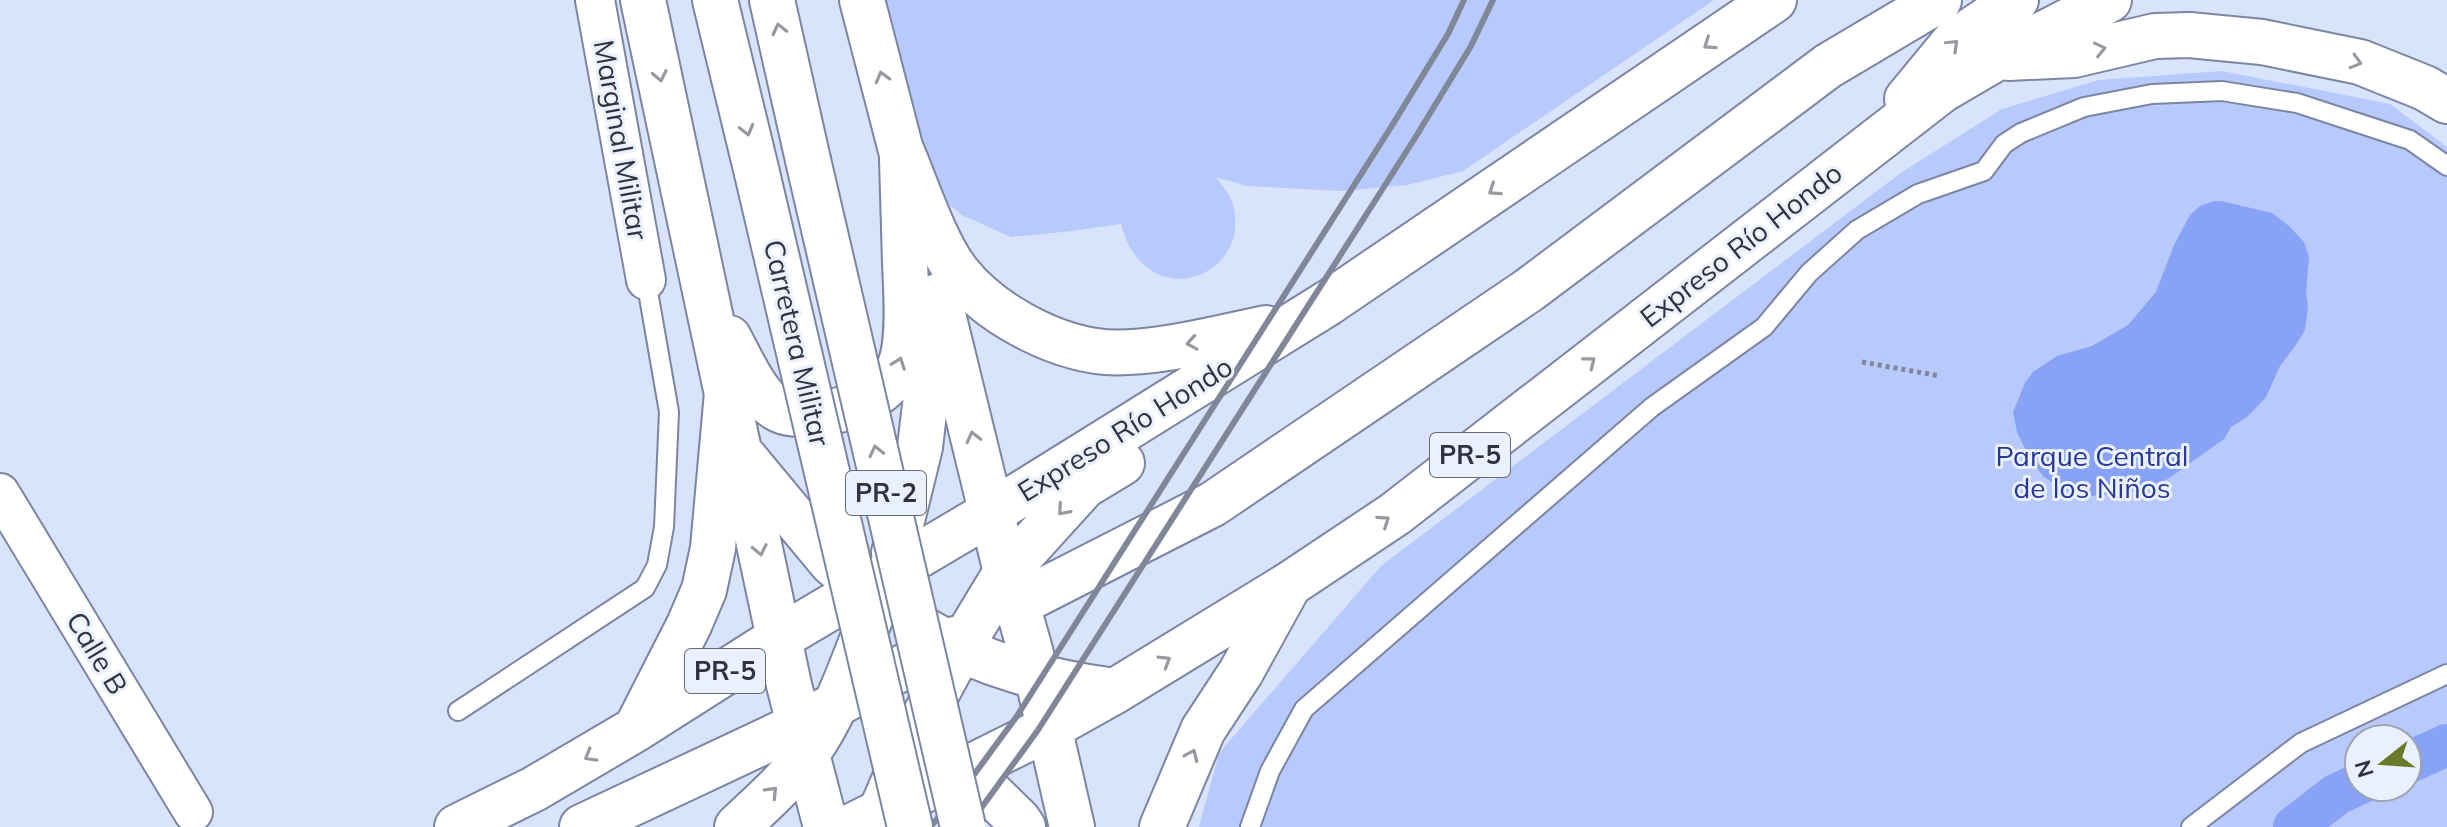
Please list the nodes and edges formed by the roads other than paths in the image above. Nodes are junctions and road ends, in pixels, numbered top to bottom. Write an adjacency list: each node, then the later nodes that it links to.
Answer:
1 (595, 0): 15 (street, Marginal Militar)
2 (643, 0): 17 (main road, one-way to 17)
3 (715, 0): 40 (main road, Carretera Militar / PR-2, one-way to 40, bridge)
4 (772, 0): 45 (main road, Carretera Militar / PR-2, one-way to 4, bridge)
5 (862, 0): 13 (main road, one-way to 5)
6 (1774, 0): 18 (main road, Expreso Río Hondo / PR-5, one-way to 18)
7 (1939, 0): 25 (main road)
8 (2016, 0): 12 (main road, one-way to 8)
9 (2109, 0): 10 (main road, Expreso Río Hondo / PR-5)
10 (1995, 59): 11 (main road, one-way to 11); 12 (main road, Expreso Río Hondo / PR-5)
11 (2447, 101)
12 (1867, 148): 23 (main road, Expreso Río Hondo / PR-5, one-way to 12)
13 (902, 152): 16 (main road); 17 (main road, one-way to 13); 18 (main road, one-way to 13)
14 (2447, 166): 49 (lane)
15 (646, 280): 33 (lane)
16 (938, 296): 22 (main road, one-way to 16); 24 (main road)
17 (708, 299): 19 (main road)
18 (1296, 322): 22 (main road, Expreso Río Hondo / PR-5); 25 (main road, one-way to 25)
19 (727, 393): 20 (main road); 36 (main road)
20 (739, 451): 24 (main road); 26 (main road, one-way to 26)
21 (0, 493): 39 (street, Calle B)
22 (992, 512): 24 (main road, Expreso Río Hondo / PR-5); 25 (main road)
23 (1290, 584): 31 (main road, Expreso Río Hondo / PR-5, one-way to 23); 48 (main road, one-way to 23)
24 (876, 587): 26 (main road, Expreso Río Hondo / PR-5); 27 (main road); 32 (main road)
25 (1012, 588): 27 (main road); 30 (main road)
26 (779, 638): 28 (main road, Expreso Río Hondo / PR-5); 34 (main road)
27 (959, 641): 30 (main road); 32 (main road); 37 (main road)
28 (721, 674): 34 (main road); 36 (main road, Expreso Río Hondo / PR-5)
29 (2447, 674): 50 (lane)
30 (1035, 677): 31 (main road); 35 (main road)
31 (1115, 691): 35 (main road, Expreso Río Hondo / PR-5)
32 (836, 705): 34 (main road); 37 (main road)
33 (458, 711)
34 (798, 722): 42 (main road); 43 (main road, one-way to 34); 44 (main road)
35 (1049, 728): 38 (main road, Expreso Río Hondo / PR-5); 47 (main road)
36 (636, 729): 41 (main road, Expreso Río Hondo / PR-5, one-way to 41)
37 (912, 739): 38 (main road); 40 (main road)
38 (967, 770): 40 (main road, Expreso Río Hondo / PR-5); 46 (main road)
39 (193, 812)
40 (880, 823)
41 (457, 827)
42 (582, 827)
43 (737, 827)
44 (826, 827)
45 (963, 827)
46 (1023, 827)
47 (1072, 827)
48 (1162, 827)
49 (1250, 827)
50 (2191, 827)

